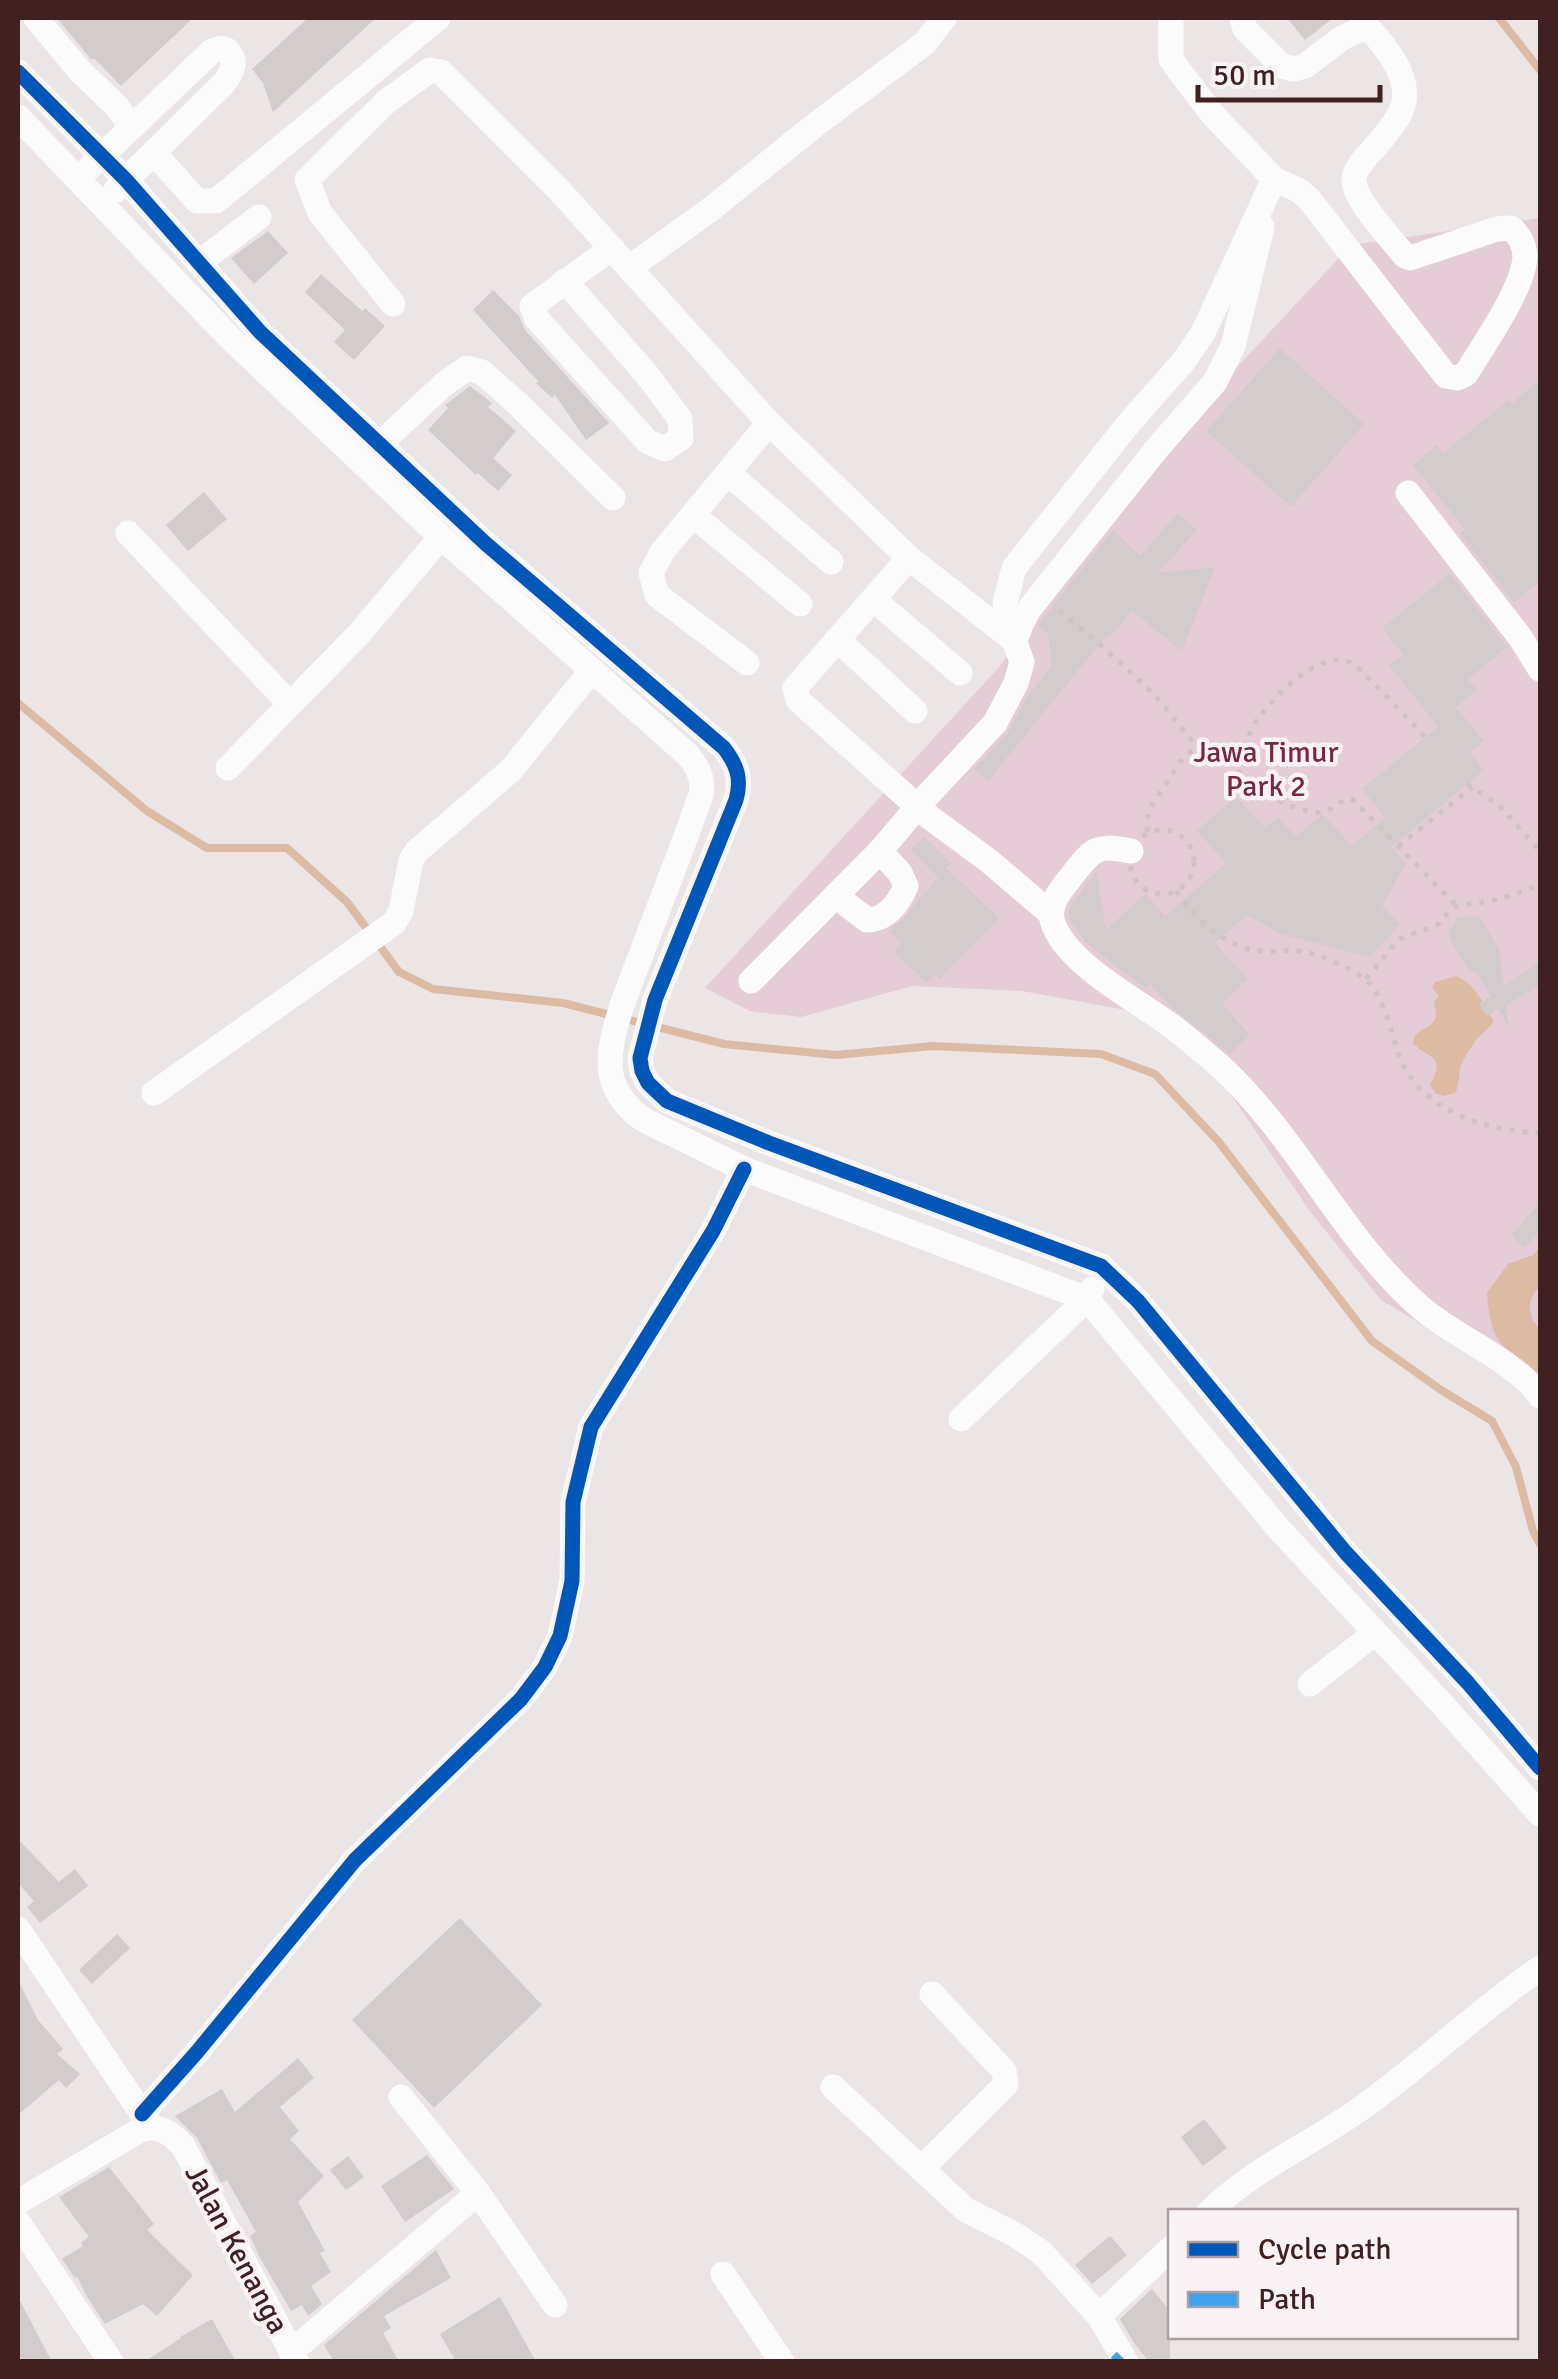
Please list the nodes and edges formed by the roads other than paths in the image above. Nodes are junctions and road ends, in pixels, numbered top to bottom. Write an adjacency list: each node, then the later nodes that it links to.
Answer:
1 (36, 18): 8 (street)
2 (438, 18): 9 (street)
3 (944, 18): 16 (street)
4 (1171, 18): 11 (street)
5 (1242, 18): 11 (street)
6 (18, 72): 10 (street)
7 (18, 117): 12 (street)
8 (132, 126): 9 (street); 10 (street)
9 (154, 152): 13 (street)
10 (101, 155): 12 (street); 13 (street)
11 (1274, 178): 20 (street); 22 (street)
12 (78, 180): 14 (street)
13 (126, 180): 14 (street); 17 (street)
14 (102, 205): 21 (street)
15 (260, 217): 17 (street)
16 (620, 258): 18 (street); 19 (street); 23 (street)
17 (200, 262): 21 (street)
18 (565, 281): 18 (street)
19 (393, 304)
20 (1183, 362): 22 (street); 36 (street)
21 (287, 375): 24 (street); 30 (street)
22 (1215, 382): 36 (street)
23 (769, 423): 25 (street); 31 (street)
24 (380, 444): 27 (street); 51 (street)
25 (728, 473): 28 (street); 32 (street)
26 (1408, 493): 38 (street)
27 (613, 498)
28 (693, 515): 34 (street); 37 (street)
29 (128, 533): 41 (street)
30 (442, 538): 39 (street); 41 (street)
31 (909, 558): 33 (street); 36 (street)
32 (831, 562)
33 (873, 599): 35 (street); 40 (street)
34 (800, 604)
35 (838, 640): 42 (street); 44 (street)
36 (1016, 641): 44 (street)
37 (747, 663)
38 (1540, 669)
39 (592, 670): 50 (street); 54 (street)
40 (960, 673)
41 (290, 704): 43 (street)
42 (915, 711)
43 (228, 768)
44 (918, 807): 46 (street); 48 (street)
45 (1139, 842): 48 (street)
46 (880, 851): 47 (street); 47 (street)
47 (836, 896): 49 (street)
48 (1050, 913): 58 (street)
49 (751, 981)
50 (628, 989): 51 (street); 52 (street)
51 (656, 999): 53 (street)
52 (611, 1046): 53 (street); 55 (street)
53 (640, 1057): 56 (street)
54 (154, 1093)
55 (744, 1169): 57 (street); 73 (street)
56 (1101, 1266): 57 (street); 61 (street)
57 (1088, 1300): 59 (street); 60 (street)
58 (1540, 1396)
59 (961, 1419)
60 (1375, 1632): 62 (street); 63 (street)
61 (1468, 1683): 63 (street); 64 (street)
62 (1310, 1684)
63 (1441, 1703): 65 (street)
64 (1506, 1729): 65 (street); 66 (street)
65 (1481, 1750): 67 (street)
66 (1540, 1768)
67 (1540, 1814)
68 (18, 1929): 73 (street, Jalan Kenanga)
69 (1540, 1968): 77 (street)
70 (932, 1994): 74 (street)
71 (833, 2087): 74 (street)
72 (401, 2096): 75 (street)
73 (146, 2120): 76 (street); 83 (street, Jalan Kenanga)
74 (921, 2170): 82 (street)
75 (478, 2193): 81 (street); 83 (street)
76 (18, 2202)
77 (1212, 2209)
78 (18, 2222): 84 (street)
79 (1168, 2251): 82 (street)
80 (722, 2274): 85 (street)
81 (555, 2305)
82 (1099, 2316): 86 (street)
83 (294, 2357)
84 (111, 2362)
85 (782, 2362)
86 (1126, 2362)

